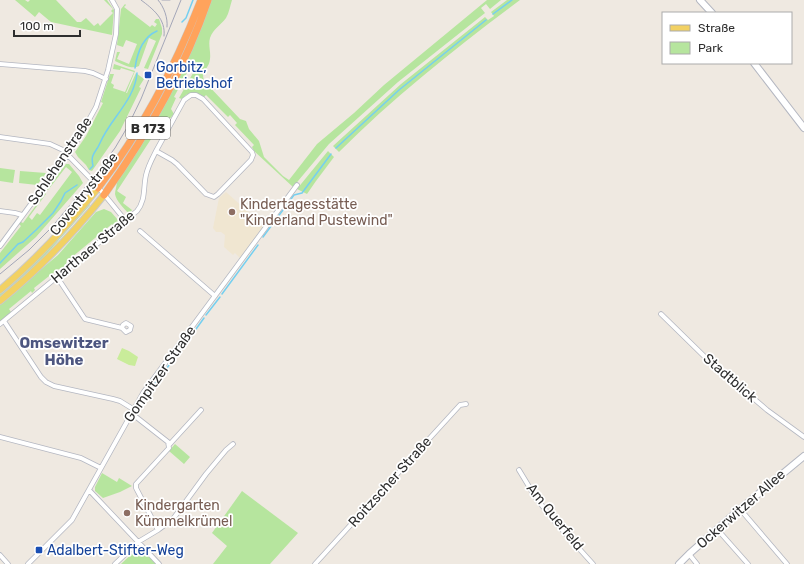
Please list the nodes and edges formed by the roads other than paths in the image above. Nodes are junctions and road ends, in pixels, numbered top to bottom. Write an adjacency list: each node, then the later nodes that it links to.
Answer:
1 (112, 0): 8 (street, Schlehenstraße)
2 (201, 0): 14 (highway, Coventrystraße / B 173)
3 (208, 0): 15 (highway, Coventrystraße / B 173)
4 (700, 0): 5 (street)
5 (711, 12)
6 (0, 64): 8 (street)
7 (755, 64): 9 (street)
8 (106, 79): 12 (street, Schlehenstraße)
9 (804, 128)
10 (0, 137): 12 (street)
11 (156, 151): 11 (street, Harthaer Straße); 18 (street, Harthaer Straße)
12 (68, 154): 14 (street); 17 (street, Schlehenstraße)
13 (298, 185): 23 (street, Gompitzer Straße)
14 (98, 188): 15 (street); 22 (main road, Coventrystraße / B 173)
15 (104, 195): 18 (street); 24 (main road, Coventrystraße / B 173)
16 (0, 211): 17 (street)
17 (22, 215): 20 (street, Schlehenstraße)
18 (126, 220): 21 (street, Harthaer Straße)
19 (140, 231): 23 (street)
20 (0, 246)
21 (57, 277): 26 (street, Harthaer Straße); 28 (street)
22 (0, 290)
23 (215, 296): 30 (street, Gompitzer Straße)
24 (0, 301)
25 (661, 314): 34 (street, Stadtblick)
26 (4, 321): 27 (street, Harthaer Straße); 30 (street)
27 (0, 324)
28 (122, 328)
29 (466, 404): 51 (street, Roitzscher Straße)
30 (134, 409): 32 (street, Gompitzer Straße)
31 (201, 410): 36 (street)
32 (131, 413): 36 (street); 38 (street, Gompitzer Straße)
33 (0, 437): 38 (street)
34 (804, 437)
35 (234, 444): 43 (street)
36 (169, 445): 43 (street)
37 (804, 456): 41 (street, Ockerwitzer Allee)
38 (101, 468): 40 (street, Gompitzer Straße)
39 (519, 470): 52 (street, Am Querfeld)
40 (89, 490): 44 (street); 48 (street, Gompitzer Straße)
41 (740, 509): 42 (street, Ockerwitzer Allee); 56 (street)
42 (717, 529): 45 (street, Ockerwitzer Allee); 55 (street)
43 (158, 530): 44 (street)
44 (138, 542): 49 (street); 50 (street)
45 (689, 554): 53 (street, Ockerwitzer Allee); 54 (street)
46 (0, 555): 47 (street)
47 (8, 564)
48 (28, 564)
49 (115, 564)
50 (160, 564)
51 (315, 564)
52 (593, 564)
53 (679, 564)
54 (697, 564)
55 (748, 564)
56 (787, 564)

